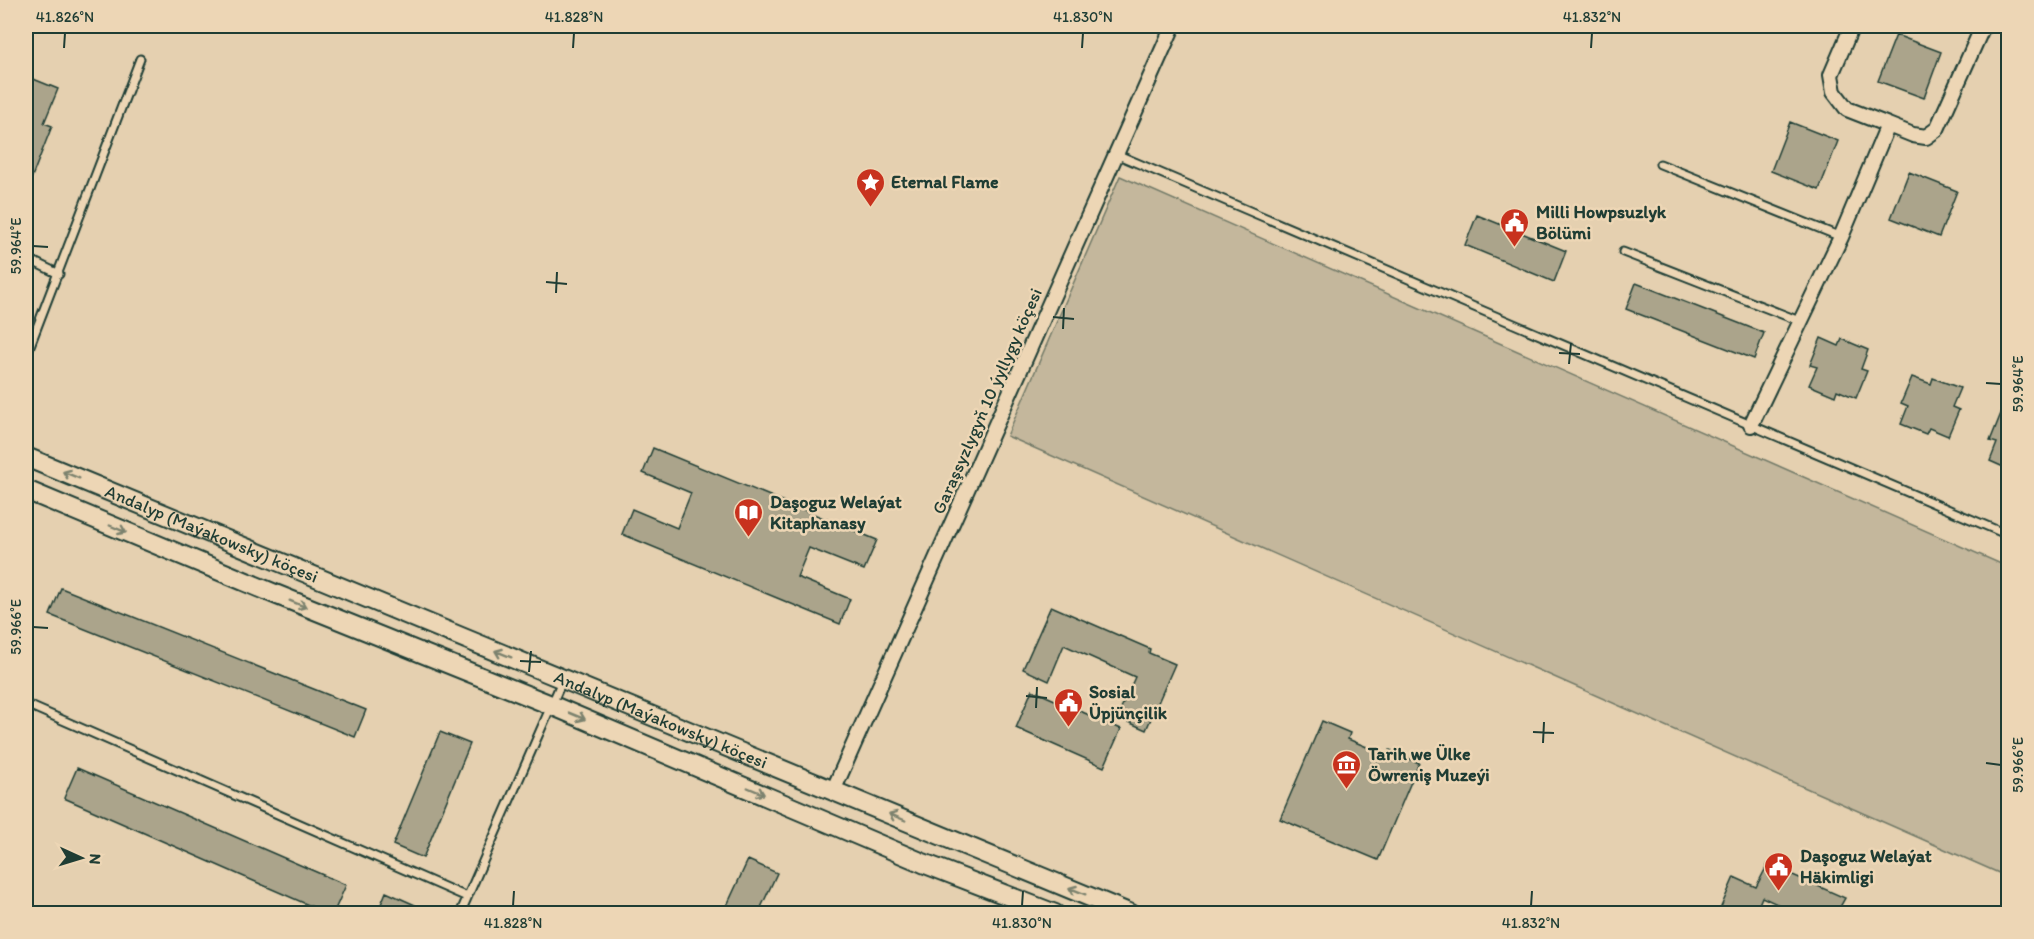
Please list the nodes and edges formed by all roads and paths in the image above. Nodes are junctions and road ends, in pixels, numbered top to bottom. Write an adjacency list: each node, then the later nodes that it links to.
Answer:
1 (1173, 26): 6 (street, Garaşsyzlygyň 10 ýyllygy köçesi)
2 (1852, 26): 5 (street)
3 (1983, 26): 5 (street)
4 (140, 59): 11 (lane)
5 (1888, 125): 8 (street)
6 (1116, 154): 14 (lane); 21 (street, Garaşsyzlygyň 10 ýyllygy köçesi)
7 (1660, 164): 8 (lane)
8 (1841, 237): 12 (street)
9 (1623, 252): 12 (lane)
10 (26, 258): 11 (lane)
11 (59, 274): 13 (lane)
12 (1802, 322): 14 (street)
13 (26, 356)
14 (1751, 425): 17 (lane)
15 (26, 457): 18 (main road, Andalyp (Maýakowsky) köçesi, one-way to 15)
16 (26, 490): 20 (main road, Andalyp (Maýakowsky) köçesi, one-way to 20)
17 (2008, 535)
18 (563, 678): 20 (lane); 21 (main road, Andalyp (Maýakowsky) köçesi)
19 (26, 704): 22 (lane)
20 (551, 705): 22 (lane); 24 (main road, Andalyp (Maýakowsky) köçesi, one-way to 24)
21 (833, 791): 25 (main road, Andalyp (Maýakowsky) köçesi, one-way to 21)
22 (467, 897): 23 (lane)
23 (460, 914)
24 (1055, 914)
25 (1131, 914)

